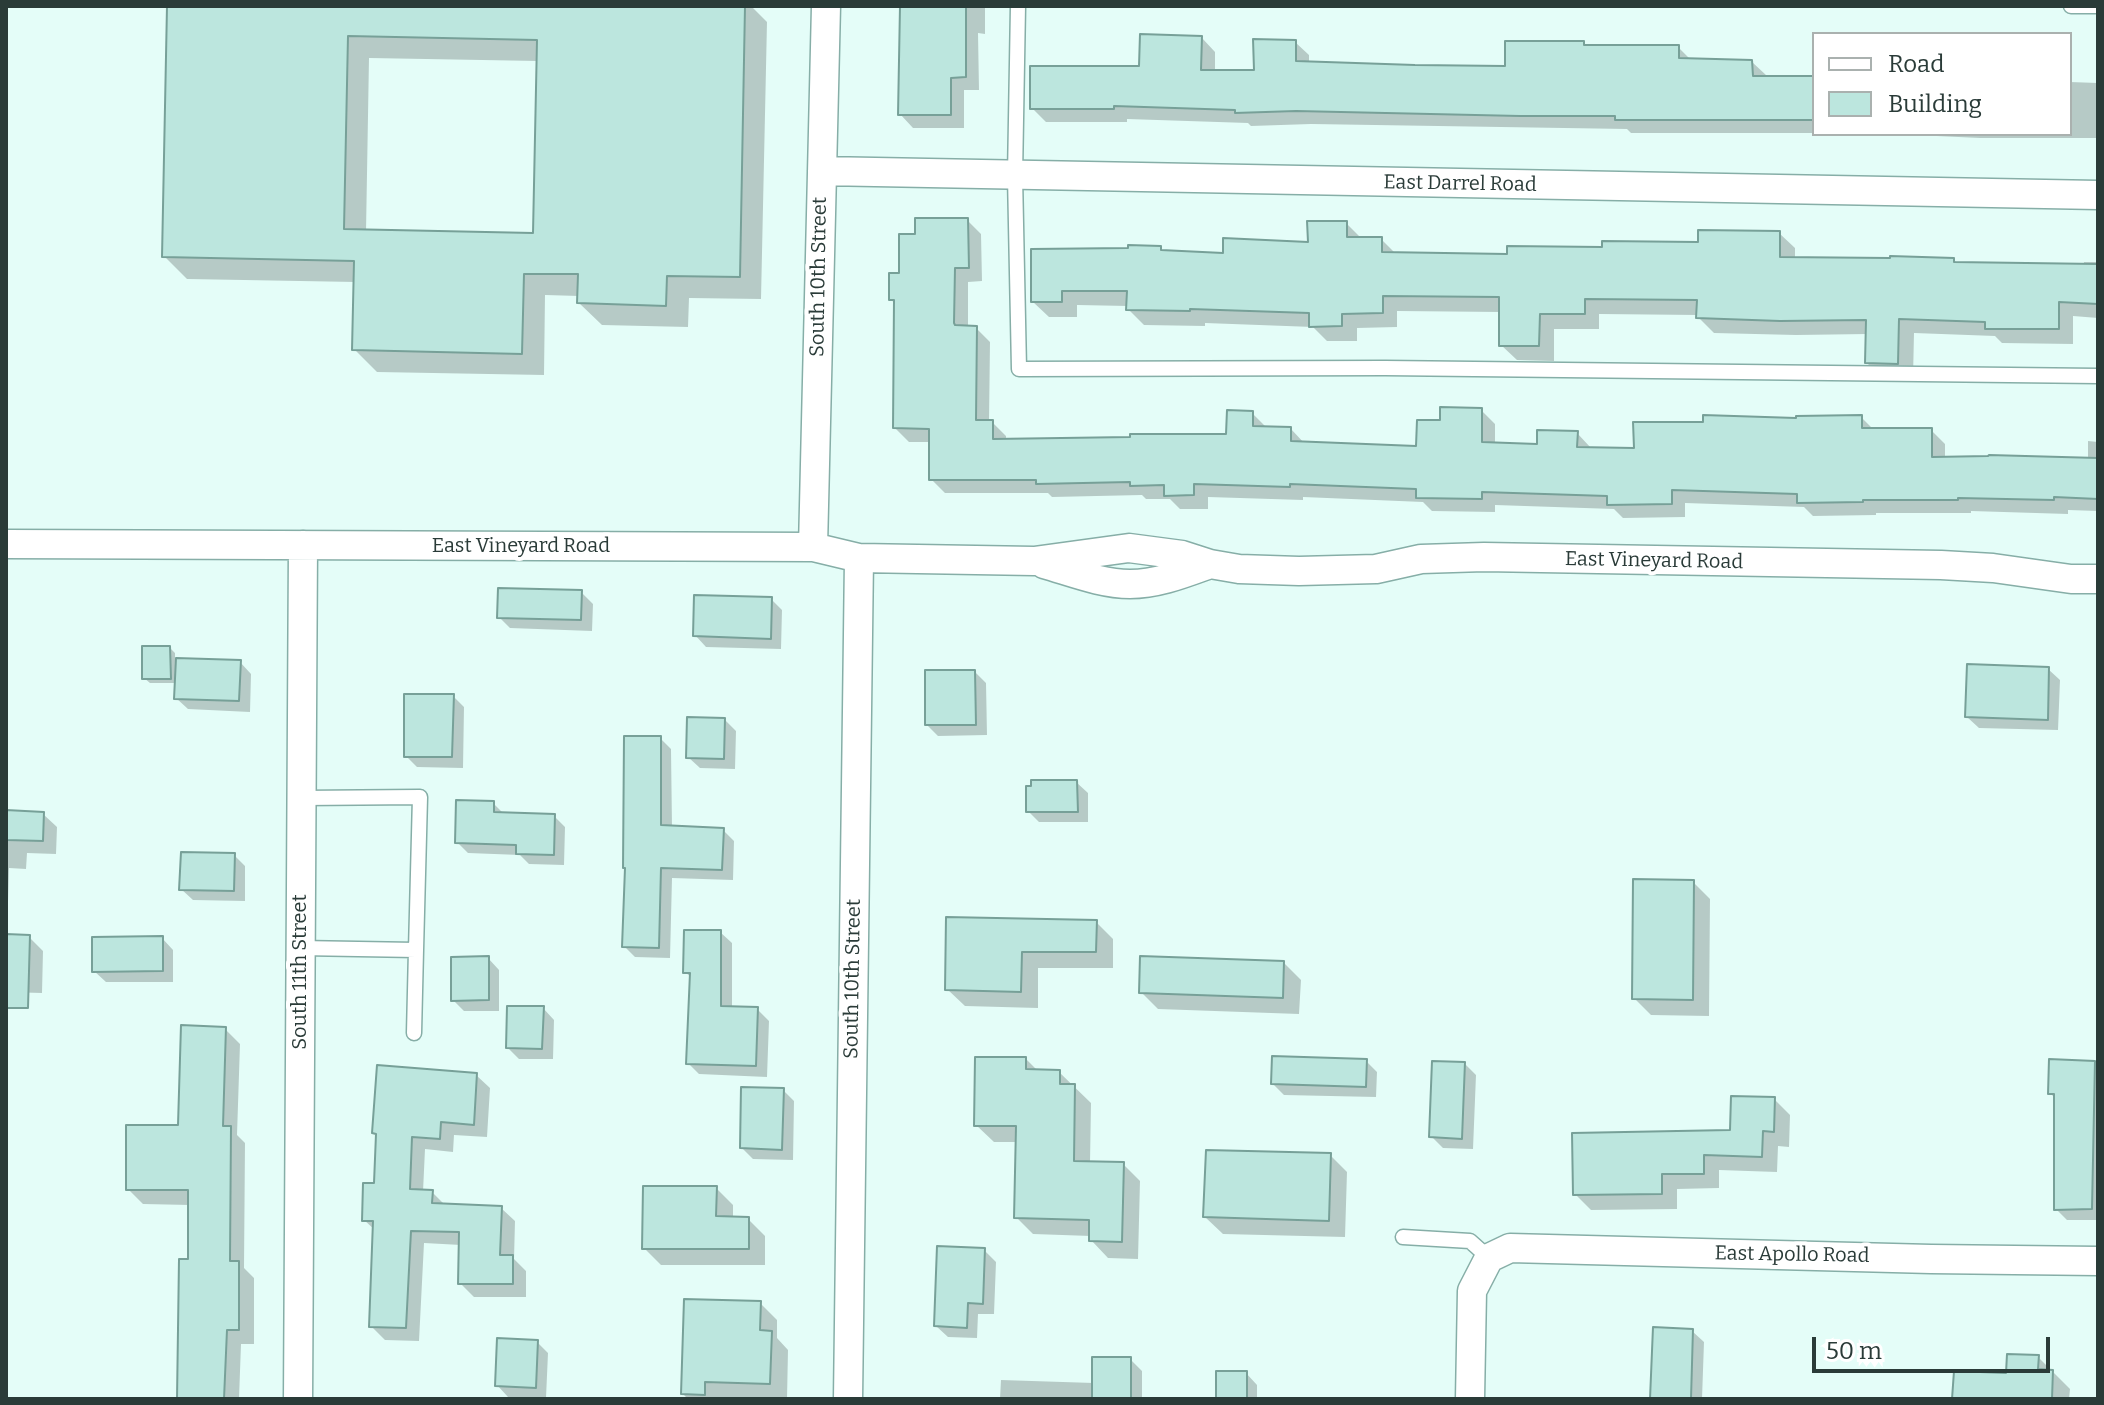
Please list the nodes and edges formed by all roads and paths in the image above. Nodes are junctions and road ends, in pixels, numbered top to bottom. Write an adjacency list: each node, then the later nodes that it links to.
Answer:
1 (826, 6): 5 (street, South 10th Street)
2 (1018, 6): 6 (lane)
3 (2071, 6): 4 (lane)
4 (2098, 6)
5 (822, 171): 6 (street, East Darrel Road); 11 (street, South 10th Street)
6 (1015, 176): 7 (street, East Darrel Road); 8 (lane)
7 (2098, 195)
8 (2098, 376)
9 (6, 544): 10 (street, East Vineyard Road)
10 (303, 545): 11 (street, East Vineyard Road); 14 (street, South 11th Street)
11 (813, 547): 12 (street, East Vineyard Road)
12 (859, 558): 13 (street, East Vineyard Road); 22 (street, South 10th Street)
13 (2098, 579)
14 (301, 798): 15 (street, South 11th Street); 16 (lane)
15 (300, 948): 16 (lane); 21 (street, South 11th Street)
16 (416, 950): 17 (lane)
17 (414, 1033)
18 (1403, 1237): 19 (lane)
19 (1489, 1258): 20 (street, East Apollo Road); 23 (street)
20 (2098, 1261)
21 (298, 1399)
22 (848, 1399)
23 (1470, 1399)

